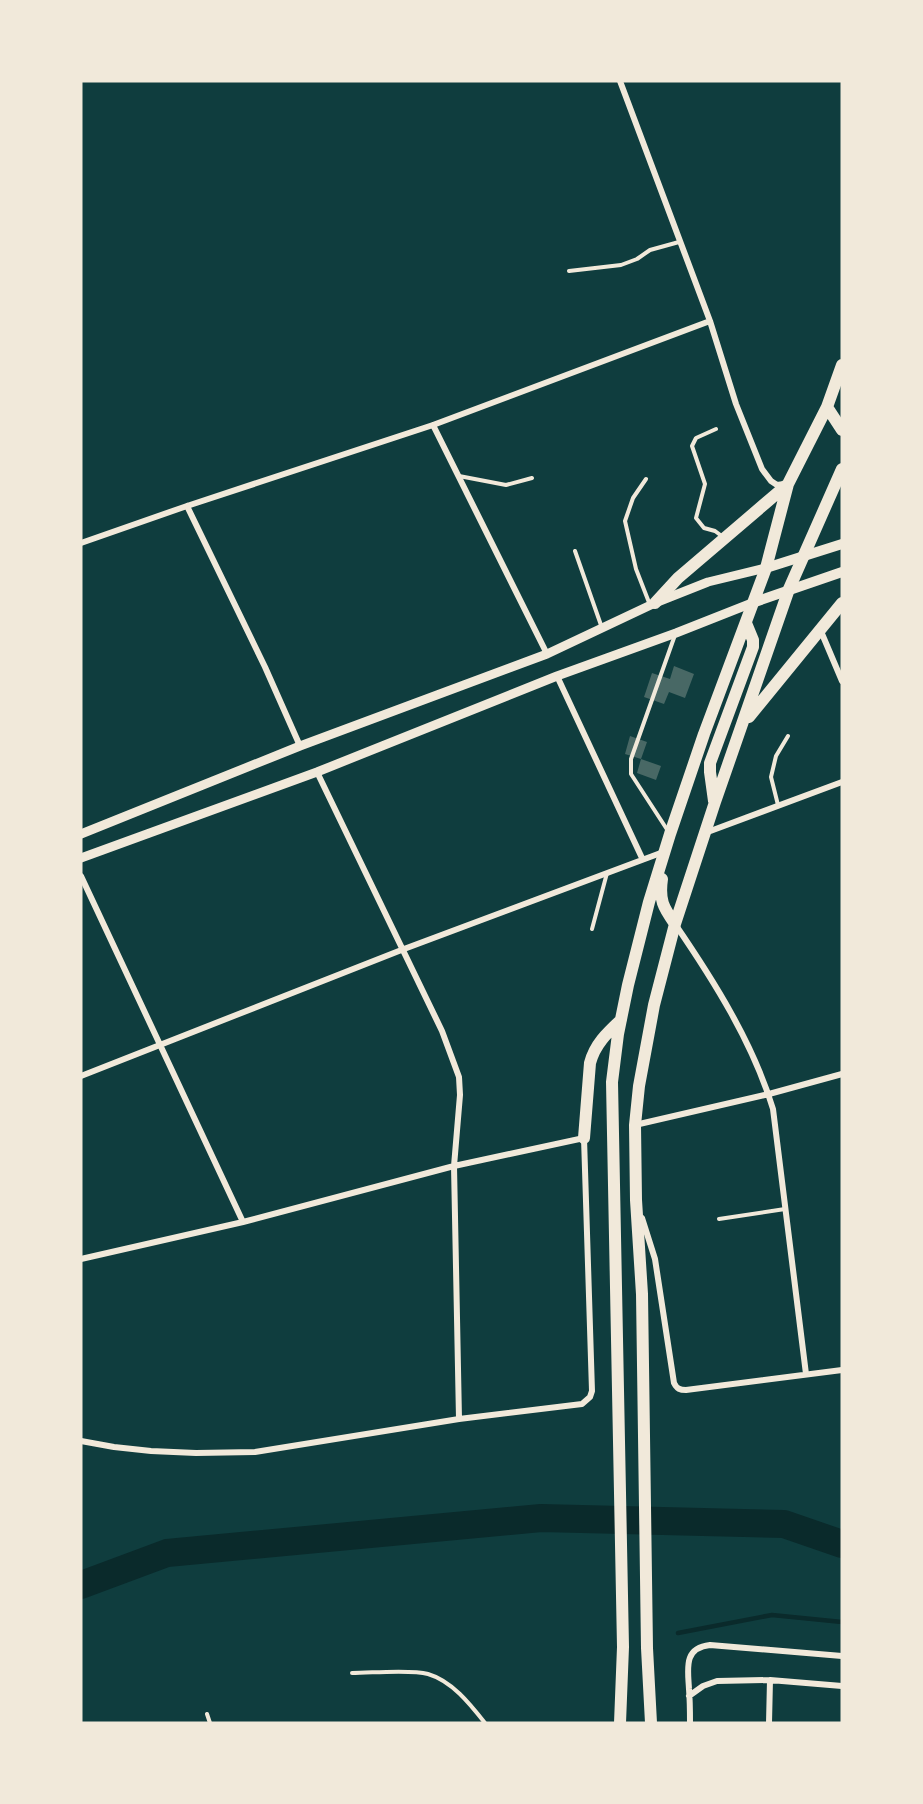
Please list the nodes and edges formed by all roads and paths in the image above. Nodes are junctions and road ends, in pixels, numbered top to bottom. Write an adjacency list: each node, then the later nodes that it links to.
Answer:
1 (620, 81): 2 (street)
2 (680, 242): 3 (lane); 4 (street)
3 (569, 271)
4 (710, 321): 7 (street); 14 (street)
5 (842, 365): 6 (main road)
6 (827, 407): 9 (main road); 14 (main road)
7 (433, 425): 11 (street); 15 (street)
8 (716, 429): 16 (lane)
9 (842, 430)
10 (842, 469): 20 (main road)
11 (459, 476): 12 (lane); 31 (street)
12 (532, 478)
13 (646, 479): 26 (lane)
14 (788, 484): 16 (main road); 21 (main road)
15 (187, 506): 17 (street); 36 (street)
16 (724, 538): 26 (main road)
17 (81, 543)
18 (842, 544): 20 (main road)
19 (574, 551): 28 (lane)
20 (803, 557): 21 (main road); 23 (main road)
21 (766, 568): 24 (main road); 26 (street)
22 (842, 572): 23 (main road)
23 (789, 589): 24 (main road); 34 (main road)
24 (752, 603): 27 (main road); 30 (street)
25 (842, 603): 29 (main road)
26 (653, 604): 28 (street)
27 (746, 623): 39 (main road); 43 (main road)
28 (602, 629): 31 (street)
29 (819, 629): 33 (street); 34 (main road)
30 (676, 633): 32 (street); 43 (lane)
31 (547, 654): 36 (street)
32 (557, 676): 37 (street); 46 (street)
33 (842, 681)
34 (742, 724): 39 (main road)
35 (788, 736): 40 (lane)
36 (300, 746): 42 (street)
37 (317, 772): 45 (street); 51 (street)
38 (842, 782): 40 (street)
39 (715, 802): 41 (main road)
40 (778, 805): 41 (street)
41 (705, 833): 49 (main road)
42 (81, 834)
43 (670, 834): 44 (main road)
44 (664, 855): 46 (street); 49 (main road); 52 (main road)
45 (81, 858)
46 (642, 858): 47 (street)
47 (607, 873): 50 (lane); 51 (street)
48 (81, 876): 53 (street)
49 (675, 924): 56 (street); 57 (main road)
50 (592, 930)
51 (404, 949): 53 (street); 59 (street)
52 (621, 1020): 58 (main road); 77 (main road)
53 (159, 1045): 55 (street); 63 (street)
54 (842, 1074): 56 (street)
55 (81, 1076)
56 (769, 1094): 57 (street); 61 (street)
57 (635, 1125): 60 (main road)
58 (584, 1138): 59 (street); 67 (street)
59 (454, 1166): 63 (street); 67 (street)
60 (636, 1200): 66 (street); 78 (main road)
61 (785, 1209): 62 (lane); 66 (street)
62 (719, 1219)
63 (243, 1222): 64 (street)
64 (81, 1259)
65 (842, 1370): 66 (street)
66 (806, 1374)
67 (459, 1419): 68 (street)
68 (81, 1441)
69 (842, 1656): 73 (street)
70 (352, 1673): 76 (lane)
71 (770, 1680): 72 (street); 73 (street); 80 (street)
72 (842, 1686)
73 (689, 1696): 79 (street)
74 (207, 1714): 75 (lane)
75 (210, 1723)
76 (485, 1723)
77 (620, 1723)
78 (651, 1723)
79 (690, 1723)
80 (769, 1723)

